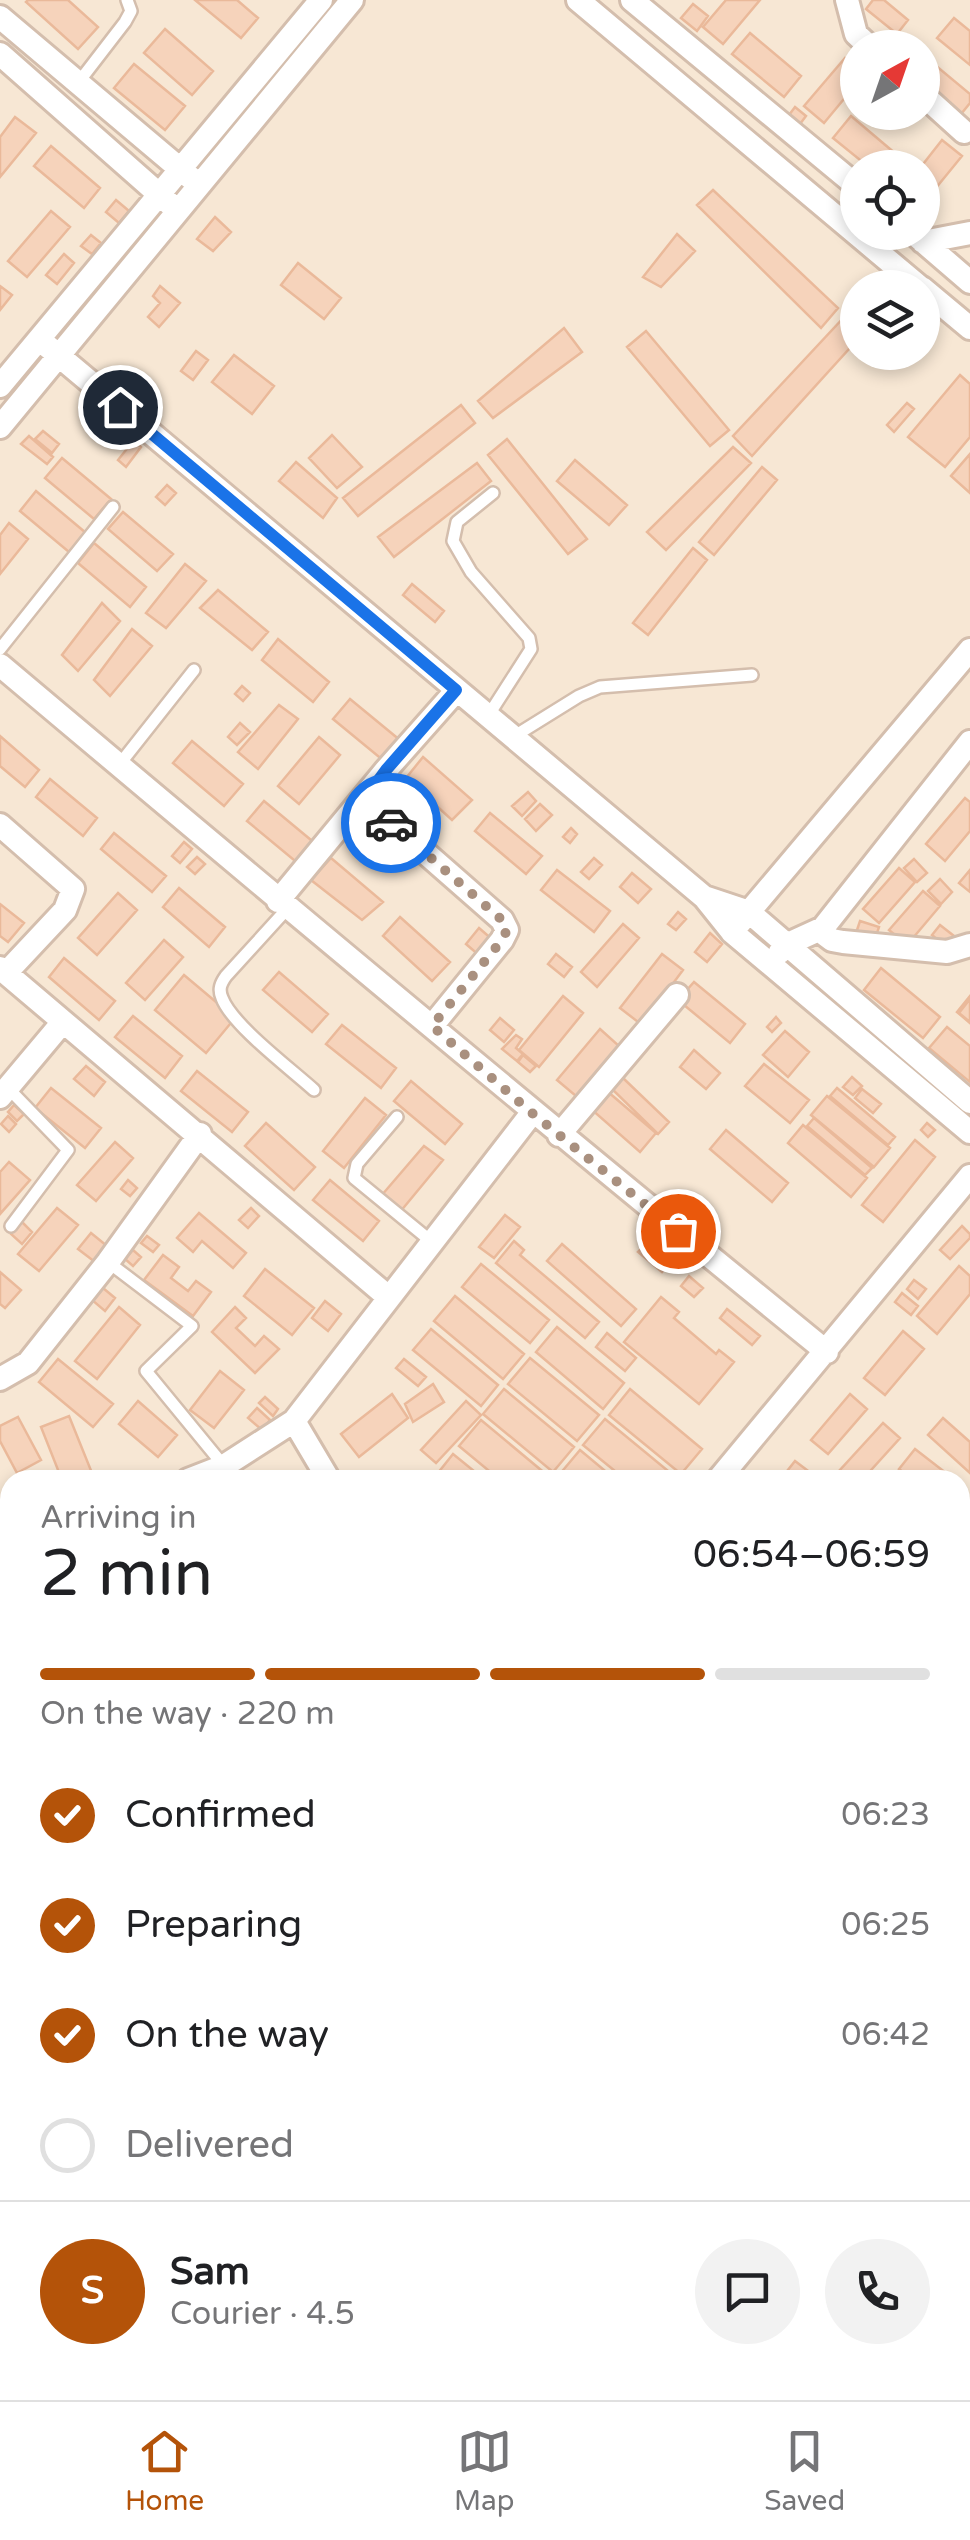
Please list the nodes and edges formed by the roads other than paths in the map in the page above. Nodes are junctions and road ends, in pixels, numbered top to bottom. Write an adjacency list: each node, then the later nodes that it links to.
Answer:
1 (126, 0): 13 (lane)
2 (322, 0): 17 (street)
3 (352, 0): 17 (street)
4 (578, 0): 11 (street)
5 (632, 0): 9 (street)
6 (668, 0): 9 (street)
7 (847, 0): 10 (street)
8 (0, 17): 13 (street)
9 (652, 18): 11 (street); 16 (street)
10 (855, 30)
11 (631, 45): 22 (street)
12 (0, 54): 18 (street)
13 (78, 83): 17 (street)
14 (940, 108): 15 (street)
15 (968, 131)
16 (840, 172)
17 (190, 176): 18 (street)
18 (168, 202): 26 (street); 27 (street)
19 (970, 233): 20 (street)
20 (940, 235)
21 (933, 250): 23 (street)
22 (900, 270)
23 (970, 282)
24 (940, 303): 25 (street)
25 (970, 328)
26 (40, 340): 27 (street); 28 (street)
27 (60, 356): 29 (street); 37 (street)
28 (0, 386)
29 (0, 427)
30 (493, 493): 38 (lane)
31 (113, 507): 32 (lane)
32 (0, 649)
33 (970, 650): 46 (street)
34 (0, 665): 41 (street)
35 (194, 670): 41 (lane)
36 (752, 674): 39 (lane)
37 (456, 690): 38 (street); 42 (street)
38 (488, 716): 39 (street)
39 (513, 737): 44 (street)
40 (970, 742): 47 (street)
41 (119, 766): 45 (street)
42 (364, 800): 45 (street); 55 (street)
43 (0, 825): 52 (street)
44 (704, 897): 46 (street); 48 (street)
45 (283, 905): 55 (street); 56 (lane)
46 (749, 912): 48 (street); 49 (street)
47 (823, 928): 49 (street); 50 (street)
48 (732, 932): 51 (street)
49 (788, 944): 51 (street); 58 (street)
50 (970, 945)
51 (770, 961): 61 (street)
52 (3, 970): 54 (street)
53 (677, 995): 63 (street)
54 (62, 1024): 57 (street); 62 (street)
55 (432, 1026): 59 (street)
56 (314, 1090)
57 (4, 1092): 65 (lane)
58 (970, 1102)
59 (532, 1113): 63 (street); 66 (street)
60 (397, 1117): 66 (lane)
61 (970, 1132)
62 (200, 1134): 67 (street); 68 (street)
63 (559, 1134): 69 (street)
64 (970, 1176): 69 (street)
65 (11, 1226)
66 (432, 1242): 68 (street)
67 (108, 1262): 70 (street); 72 (lane)
68 (387, 1296): 71 (street)
69 (826, 1352): 75 (street)
70 (0, 1379)
71 (294, 1422): 72 (street); 74 (street)
72 (224, 1466): 73 (street)
73 (214, 1470)
74 (323, 1470)
75 (726, 1470)

